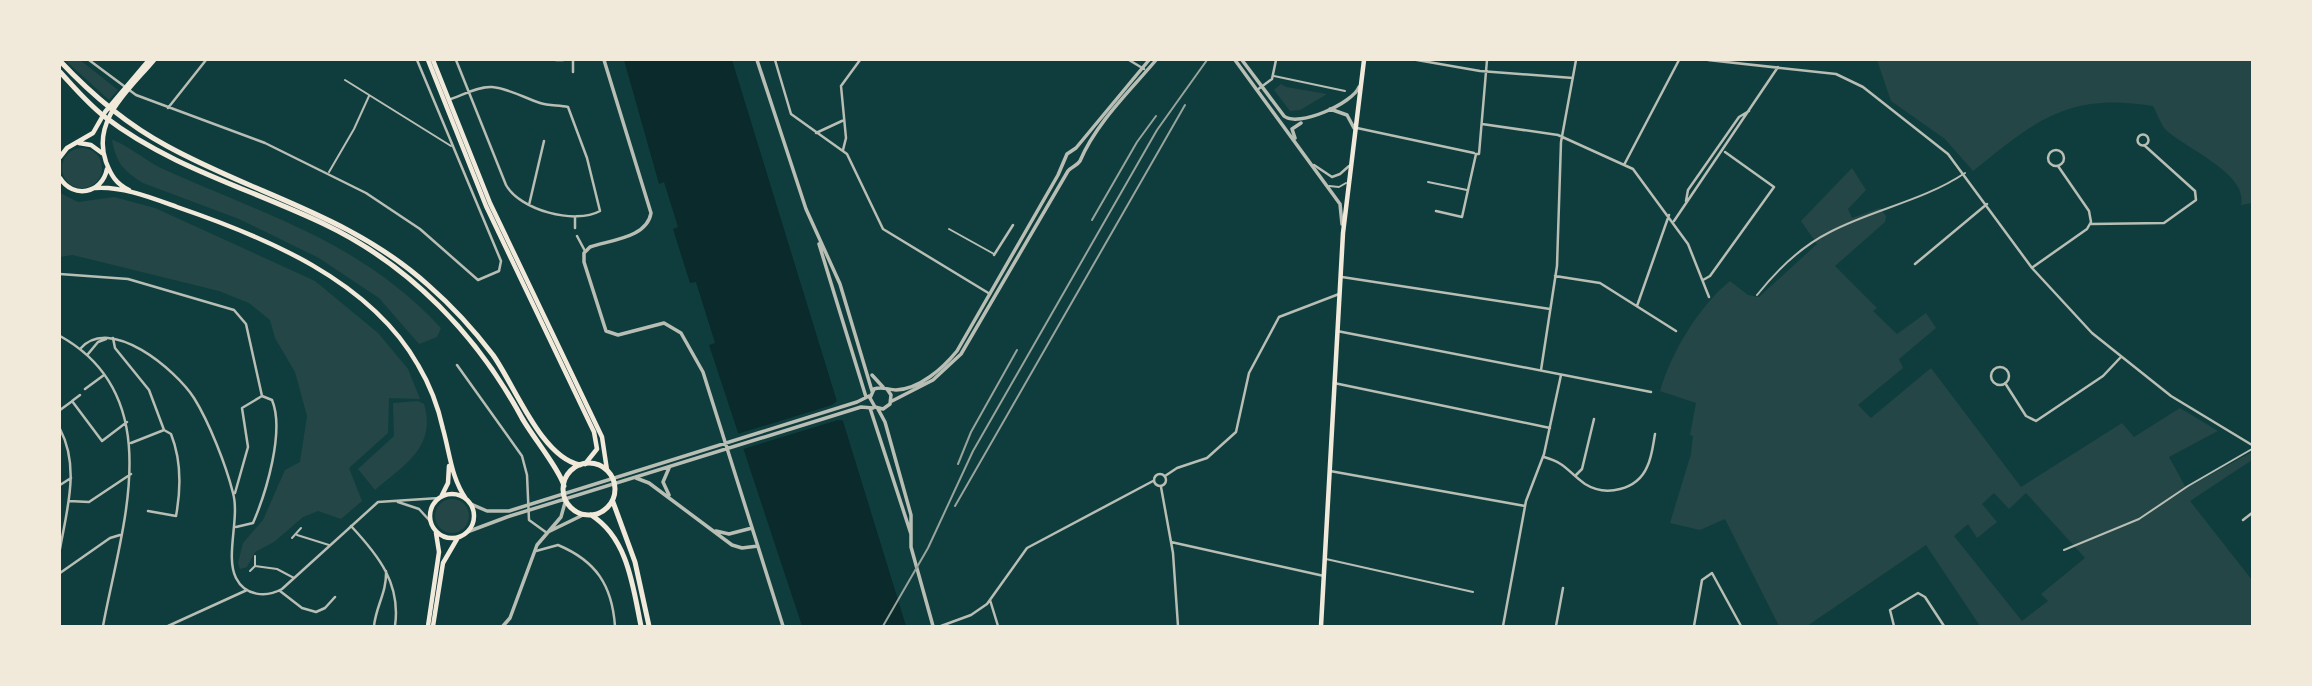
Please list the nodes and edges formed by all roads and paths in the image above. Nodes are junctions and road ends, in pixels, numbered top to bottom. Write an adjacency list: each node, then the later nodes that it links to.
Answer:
1 (89, 60): 44 (street)
2 (149, 60): 54 (main road)
3 (155, 60): 63 (main road)
4 (206, 60): 44 (street)
5 (418, 60): 57 (street)
6 (430, 60): 43 (main road)
7 (456, 60): 41 (street)
8 (556, 60): 9 (street)
9 (563, 60)
10 (573, 60): 33 (street)
11 (604, 60): 95 (street)
12 (757, 60): 92 (street)
13 (775, 60): 51 (street)
14 (860, 60): 48 (street)
15 (1129, 60): 28 (street)
16 (1149, 60): 28 (street)
17 (1157, 60): 30 (street)
18 (1235, 60): 39 (street)
19 (1242, 60): 38 (street)
20 (1276, 60): 34 (street)
21 (1364, 60): 35 (main road)
22 (1417, 60): 31 (street)
23 (1487, 60): 31 (street)
24 (1576, 60): 36 (street)
25 (1679, 60): 69 (street)
26 (1707, 60): 29 (street)
27 (60, 61): 144 (highway)
28 (1142, 68): 30 (street); 59 (street)
29 (1778, 68): 46 (street); 73 (street)
30 (1147, 71): 64 (street)
31 (1486, 71): 36 (street); 49 (street)
32 (60, 72): 155 (highway)
33 (573, 72)
34 (1274, 75): 38 (street); 40 (lane)
35 (1361, 78): 45 (street); 50 (main road)
36 (1573, 78): 52 (street)
37 (345, 80): 42 (lane)
38 (1262, 87): 39 (street); 47 (street)
39 (1257, 90): 55 (street)
40 (1345, 91)
41 (469, 93): 43 (street); 83 (street); 86 (street)
42 (369, 95): 57 (lane); 72 (lane)
43 (446, 101): 144 (main road); 146 (main road)
44 (168, 108): 72 (street)
45 (1328, 109): 47 (street); 50 (street)
46 (1749, 111): 60 (street); 81 (street)
47 (1308, 118): 55 (street)
48 (844, 120): 51 (street); 58 (street)
49 (1482, 124): 52 (street); 61 (street)
50 (1354, 128): 61 (street); 70 (main road)
51 (816, 133): 58 (street)
52 (1561, 137): 69 (street); 100 (street)
53 (544, 141): 83 (street)
54 (79, 143): 62 (main road); 63 (main road)
55 (1299, 145): 68 (street)
56 (2144, 145): 88 (street)
57 (452, 146): 72 (street)
58 (843, 150): 105 (street)
59 (1072, 151): 64 (street); 65 (street)
60 (1724, 151): 81 (street); 102 (street)
61 (1476, 153): 79 (street)
62 (60, 155)
63 (103, 156): 66 (main road)
64 (1080, 156): 67 (street)
65 (1066, 160): 67 (street); 105 (street)
66 (106, 163): 78 (main road); 80 (main road)
67 (1073, 165): 105 (street)
68 (1314, 165): 70 (street); 77 (street)
69 (1624, 165): 85 (street)
70 (1349, 166): 75 (main road)
71 (2058, 166): 71 (street); 88 (street)
72 (329, 172)
73 (1965, 173): 82 (street); 104 (lane)
74 (60, 177): 78 (main road)
75 (1347, 182): 77 (lane); 93 (main road)
76 (1428, 182): 79 (lane)
77 (1325, 184): 93 (street)
78 (95, 188): 80 (main road)
79 (1468, 190): 84 (street)
80 (146, 197): 143 (main road)
81 (1686, 204): 87 (street)
82 (1987, 204): 97 (street); 98 (street)
83 (529, 205): 86 (street)
84 (1436, 211)
85 (1669, 215): 87 (street); 107 (street)
86 (575, 217): 90 (street)
87 (1674, 221): 102 (street)
88 (2091, 224): 98 (street)
89 (1013, 225): 96 (street)
90 (575, 228)
91 (948, 229): 96 (lane)
92 (816, 232): 118 (street); 181 (street)
93 (1343, 233): 101 (main road)
94 (577, 236): 95 (street)
95 (585, 251): 177 (street)
96 (995, 255)
97 (1915, 264)
98 (2032, 268): 115 (street)
99 (60, 274): 128 (street)
100 (1555, 276): 107 (street); 108 (street)
101 (1340, 277): 103 (main road); 108 (street)
102 (1703, 280): 106 (street)
103 (1339, 294): 109 (main road); 150 (street)
104 (1757, 295)
105 (993, 296): 123 (street); 130 (street)
106 (1709, 297)
107 (1637, 306): 110 (street)
108 (1550, 309): 117 (street)
109 (1337, 331): 117 (street); 121 (main road)
110 (1676, 331)
111 (60, 336): 113 (street)
112 (113, 338): 113 (street); 114 (street); 137 (street); 157 (street)
113 (80, 349): 114 (street)
114 (87, 355): 120 (street)
115 (2120, 358): 122 (street); 141 (street)
116 (457, 365): 180 (street)
117 (1541, 370): 119 (street)
118 (868, 371): 123 (street); 126 (street)
119 (1561, 374): 125 (street); 135 (street)
120 (104, 375): 124 (street); 134 (street)
121 (1334, 383): 135 (street); 147 (main road)
122 (2005, 383): 122 (street)
123 (885, 388): 126 (street); 130 (street)
124 (85, 389)
125 (1651, 392)
126 (871, 393): 131 (street); 168 (street)
127 (80, 395): 129 (street)
128 (262, 396): 157 (street); 174 (street)
129 (72, 401): 132 (street); 134 (street)
130 (889, 404): 131 (street); 138 (street)
131 (877, 408): 138 (street); 145 (street)
132 (60, 411)
133 (1594, 419): 149 (street)
134 (127, 422): 140 (street)
135 (1550, 428): 142 (street)
136 (60, 429): 151 (street)
137 (164, 430): 140 (street); 167 (street)
138 (887, 430): 181 (street)
139 (1654, 434): 149 (street)
140 (131, 443): 148 (street)
141 (2252, 447): 191 (lane)
142 (1544, 457): 149 (street); 166 (street)
143 (449, 458): 158 (main road); 159 (main road)
144 (582, 465): 146 (highway); 155 (highway)
145 (671, 466): 152 (street); 161 (street)
146 (607, 470): 162 (highway)
147 (1330, 471): 166 (street); 194 (main road)
148 (131, 474): 163 (street); 182 (street)
149 (1576, 475)
150 (1164, 476): 153 (street); 156 (street)
151 (71, 478): 154 (street); 163 (street)
152 (632, 478): 161 (street); 168 (street)
153 (1153, 481): 156 (street); 206 (street)
154 (60, 485)
155 (564, 486): 160 (highway)
156 (1161, 487): 187 (street)
157 (234, 495): 174 (street)
158 (440, 497): 159 (main road); 164 (street); 172 (main road)
159 (466, 499): 165 (main road)
160 (566, 499): 170 (highway); 180 (street)
161 (673, 499): 176 (street)
162 (613, 500): 170 (highway); 215 (highway)
163 (68, 501): 186 (street)
164 (392, 501): 172 (street); 173 (street)
165 (471, 504): 168 (street); 179 (main road)
166 (1525, 506): 222 (street)
167 (148, 511)
168 (509, 513): 179 (street)
169 (2252, 513): 171 (street)
170 (588, 514): 180 (street); 214 (highway)
171 (2243, 520)
172 (430, 521): 178 (main road)
173 (351, 526): 188 (street); 196 (street)
174 (235, 527): 202 (street)
175 (300, 528): 183 (lane)
176 (711, 528): 177 (street); 189 (street)
177 (752, 528): 189 (street)
178 (435, 532): 185 (main road); 211 (main road)
179 (467, 532): 185 (main road)
180 (547, 532): 192 (street)
181 (911, 534): 217 (street)
182 (120, 535): 198 (street); 207 (street)
183 (297, 535): 184 (lane); 188 (lane)
184 (292, 538)
185 (457, 538): 211 (main road)
186 (60, 539): 190 (street)
187 (1171, 542): 199 (street); 220 (street)
188 (330, 546): 200 (street)
189 (758, 546): 216 (street)
190 (60, 548)
191 (2064, 550)
192 (535, 551): 212 (street); 213 (street)
193 (255, 556): 195 (lane)
194 (1325, 558): 199 (main road); 204 (lane)
195 (255, 566): 197 (lane); 200 (lane)
196 (385, 568): 209 (street); 210 (street)
197 (250, 571)
198 (60, 573)
199 (1324, 576): 221 (main road)
200 (295, 578): 203 (street)
201 (1563, 588): 223 (street)
202 (247, 590): 203 (street); 208 (street)
203 (280, 591): 205 (street)
204 (1473, 592)
205 (335, 597)
206 (990, 600): 218 (street); 219 (street)
207 (103, 626)
208 (168, 626)
209 (374, 626)
210 (395, 626)
211 (431, 626)
212 (503, 626)
213 (615, 626)
214 (641, 626)
215 (649, 626)
216 (783, 626)
217 (933, 626)
218 (941, 626)
219 (998, 626)
220 (1178, 626)
221 (1321, 626)
222 (1503, 626)
223 (1556, 626)
224 (1694, 626): 225 (street)
225 (1741, 626)
226 (1894, 626): 227 (street)
227 (1944, 626)

